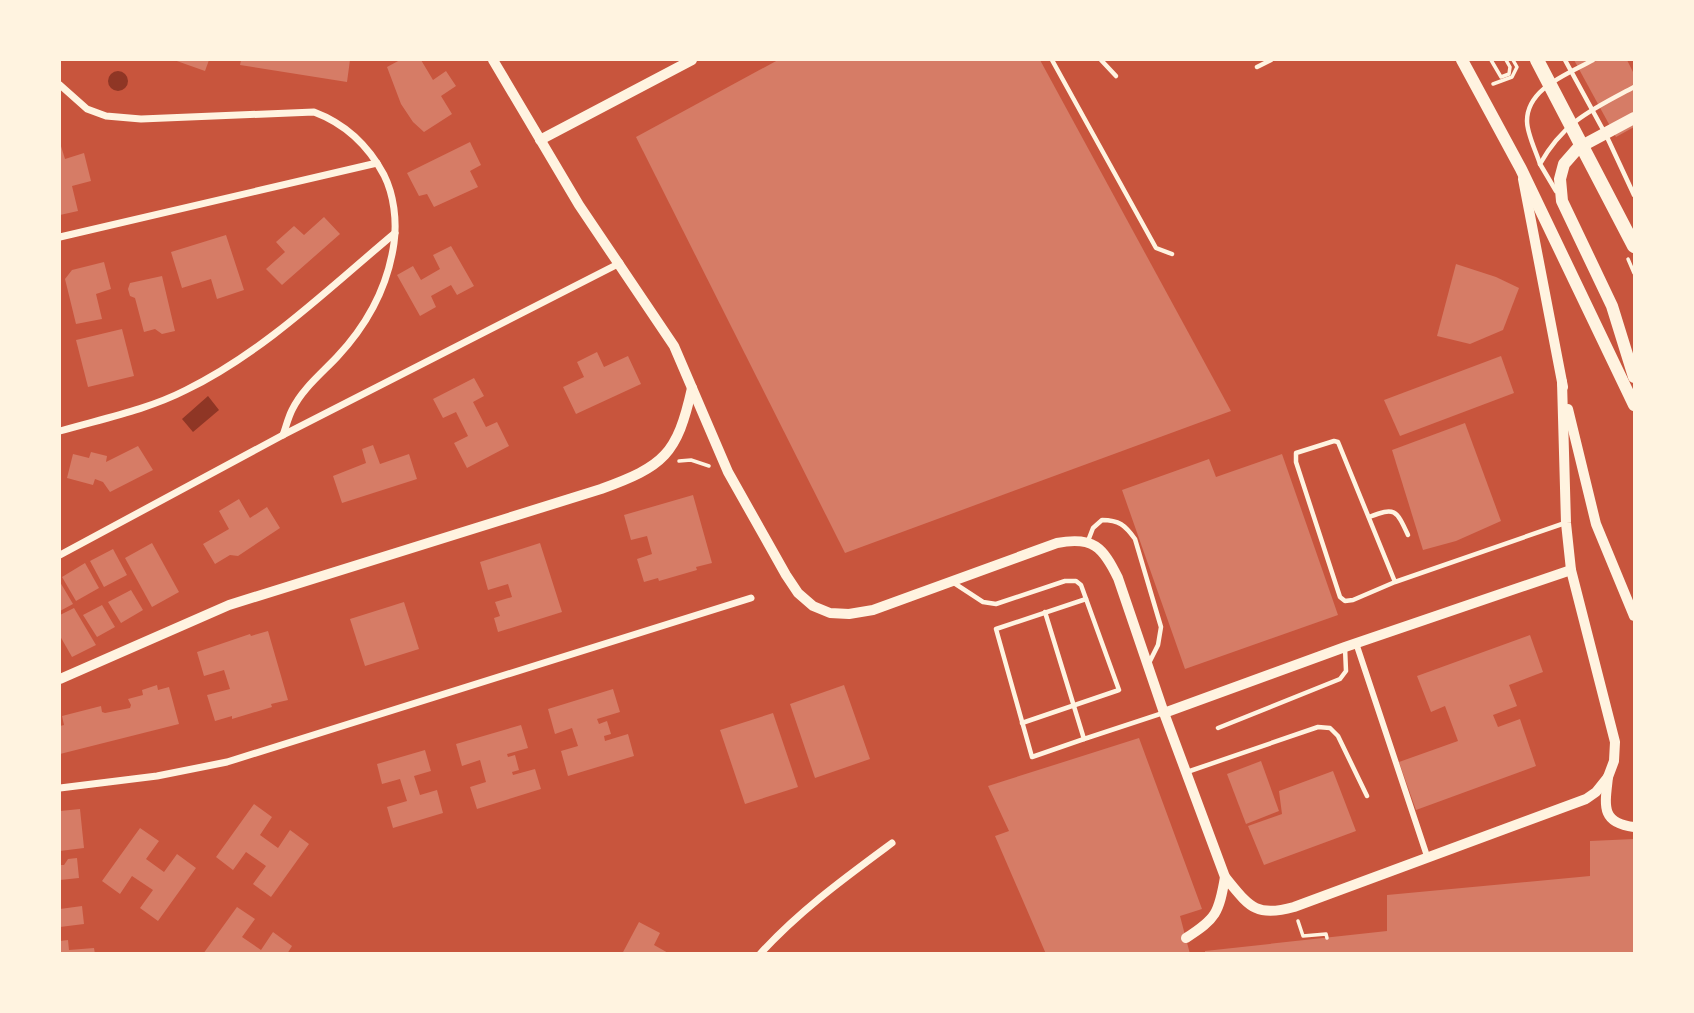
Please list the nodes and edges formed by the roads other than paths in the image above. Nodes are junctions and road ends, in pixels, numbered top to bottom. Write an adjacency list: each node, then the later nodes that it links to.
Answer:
1 (493, 60): 15 (street)
2 (692, 60): 15 (street)
3 (1052, 60): 24 (lane)
4 (1101, 60): 11 (lane)
5 (1271, 60): 10 (lane)
6 (1462, 60): 18 (main road)
7 (1537, 60): 23 (main road)
8 (1565, 60): 19 (lane)
9 (1593, 60): 17 (lane)
10 (1257, 67)
11 (1116, 76)
12 (60, 85): 16 (street)
13 (1634, 87): 17 (lane)
14 (1634, 118): 20 (main road)
15 (540, 140): 25 (street)
16 (377, 163): 21 (street); 22 (street)
17 (1540, 164): 20 (lane)
18 (1521, 169): 27 (street); 29 (main road)
19 (1634, 195)
20 (1562, 201): 26 (main road)
21 (395, 233): 30 (street); 31 (street)
22 (60, 237)
23 (1634, 246)
24 (1172, 254)
25 (620, 263): 28 (street); 31 (street)
26 (1634, 377)
27 (1562, 382): 33 (street); 43 (street)
28 (692, 388): 38 (street); 46 (street)
29 (1634, 405)
30 (60, 431)
31 (283, 435): 36 (street)
32 (1369, 517): 34 (lane); 39 (lane); 39 (lane)
33 (1566, 523): 37 (street); 39 (lane)
34 (1408, 535)
35 (1088, 541): 38 (street); 45 (street); 45 (lane)
36 (60, 555)
37 (1571, 569): 44 (street); 53 (street)
38 (953, 582): 41 (lane)
39 (1395, 583)
40 (751, 598): 54 (street)
41 (1086, 599): 42 (lane); 47 (lane)
42 (1045, 612): 47 (lane); 49 (lane)
43 (1634, 616)
44 (1350, 645): 48 (street); 50 (lane); 58 (street)
45 (1147, 664): 48 (street)
46 (60, 679)
47 (1073, 707): 49 (lane); 51 (lane)
48 (1164, 713): 51 (lane); 52 (street)
49 (1023, 723): 51 (lane)
50 (1218, 728)
51 (1084, 739)
52 (1187, 772): 55 (lane); 59 (street)
53 (1608, 777): 56 (street); 58 (street)
54 (60, 788)
55 (1367, 796)
56 (1634, 827)
57 (892, 843): 61 (street)
58 (1427, 856): 59 (street)
59 (1225, 877): 60 (street)
60 (1186, 938)
61 (760, 954)

